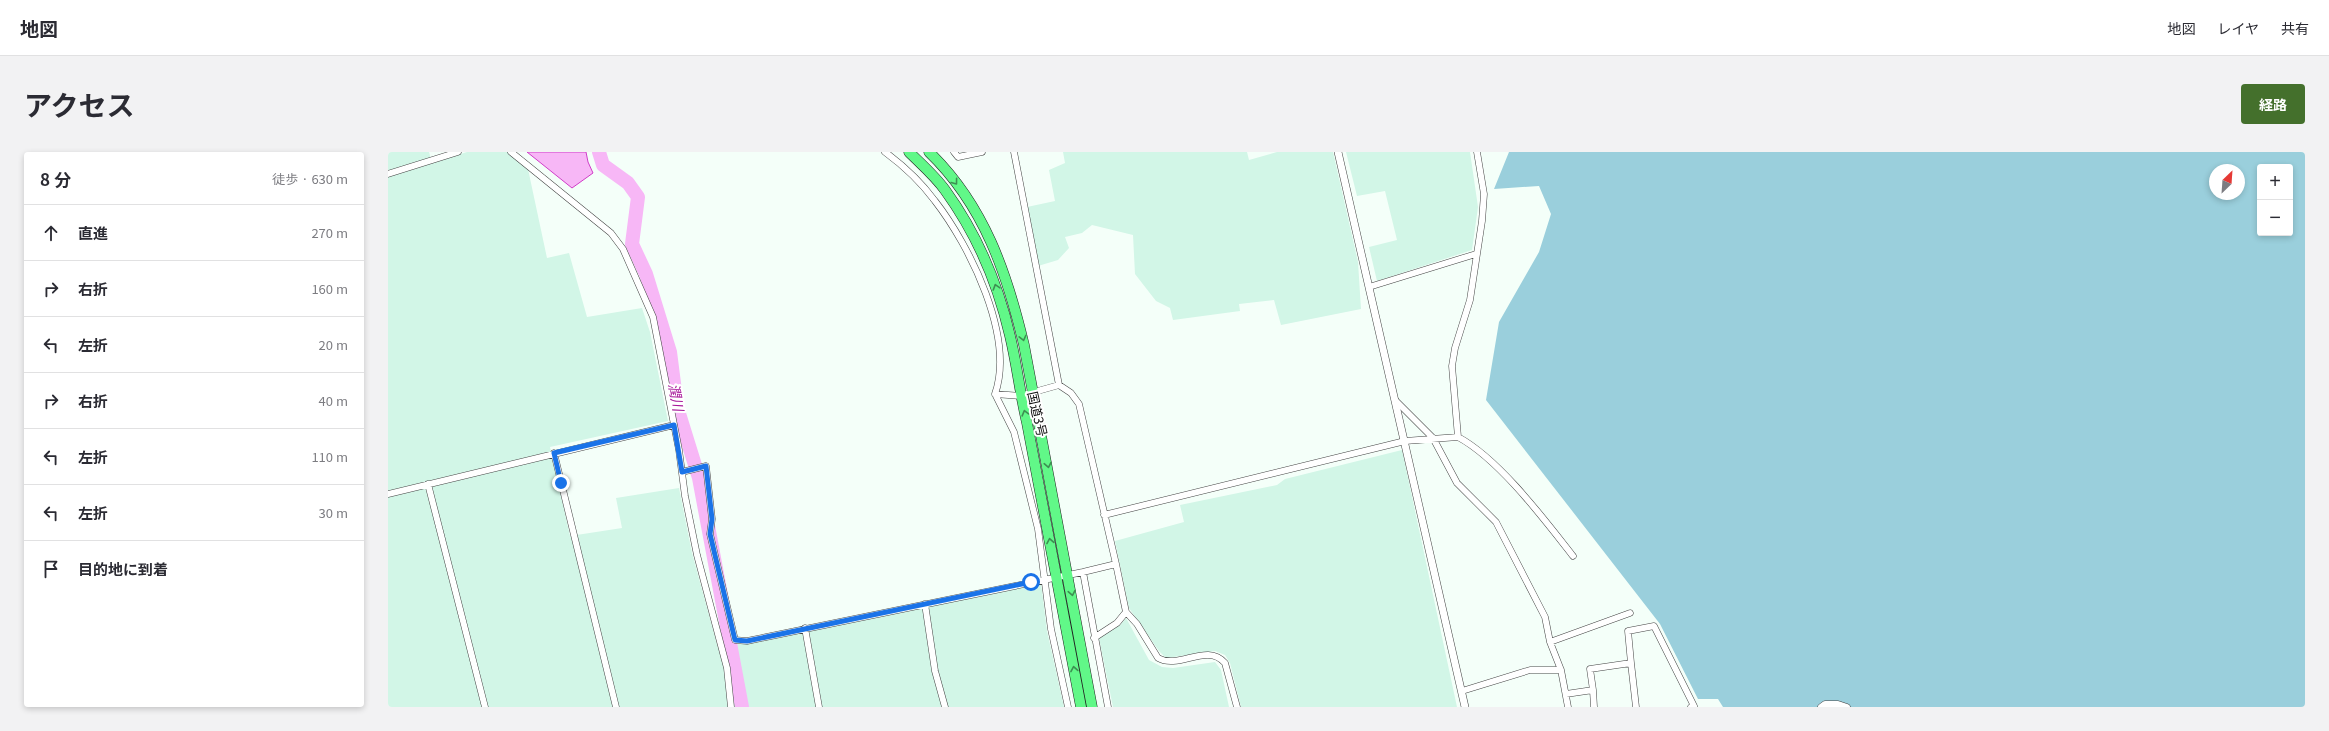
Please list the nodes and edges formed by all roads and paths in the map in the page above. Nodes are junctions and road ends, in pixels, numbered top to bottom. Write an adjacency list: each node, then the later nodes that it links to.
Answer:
1 (458, 152): 11 (street)
2 (511, 152): 19 (street)
3 (885, 152): 16 (street)
4 (909, 152): 17 (highway, 国道3号, one-way to 4)
5 (929, 152): 15 (highway, 国道3号, one-way to 15)
6 (954, 152): 7 (street)
7 (982, 152)
8 (1014, 152): 14 (street)
9 (1338, 152): 13 (street)
10 (1477, 152): 12 (street)
11 (388, 174)
12 (1476, 254): 13 (street); 20 (street)
13 (1369, 288): 18 (street)
14 (1059, 385): 15 (street); 27 (street)
15 (1032, 392): 17 (street); 31 (highway, 国道3号, one-way to 31)
16 (994, 394): 17 (street); 33 (street)
17 (1020, 396): 32 (highway, 国道3号, one-way to 17)
18 (1395, 400): 21 (street); 22 (street)
19 (674, 425): 23 (street); 24 (street)
20 (1458, 437): 21 (street); 28 (street)
21 (1433, 438): 22 (street); 39 (street)
22 (1405, 441): 27 (street); 43 (street)
23 (554, 453): 25 (street); 46 (street)
24 (684, 471): 37 (street); 47 (street)
25 (428, 484): 26 (street); 45 (street)
26 (388, 494)
27 (1104, 515): 29 (street)
28 (1573, 556)
29 (1116, 564): 30 (street); 35 (street)
30 (1083, 572): 31 (street); 38 (street)
31 (1068, 575): 32 (street); 52 (highway, 国道3号, one-way to 52)
32 (1056, 578): 33 (street); 51 (highway, 国道3号, one-way to 32)
33 (1046, 579): 34 (street); 50 (street)
34 (925, 604): 37 (street); 49 (street)
35 (1126, 612): 38 (street); 54 (street)
36 (1630, 613): 39 (street)
37 (805, 628): 48 (street)
38 (1094, 638): 53 (street)
39 (1550, 642): 41 (street)
40 (1631, 663): 42 (street); 58 (street); 59 (street)
41 (1561, 670): 43 (street); 44 (street)
42 (1592, 690): 44 (street); 57 (street)
43 (1462, 691): 55 (street)
44 (1566, 694): 56 (street)
45 (485, 707)
46 (616, 707)
47 (730, 707)
48 (819, 707)
49 (945, 707)
50 (1068, 707)
51 (1081, 707)
52 (1092, 707)
53 (1108, 707)
54 (1237, 707)
55 (1465, 707)
56 (1568, 707)
57 (1594, 707)
58 (1636, 707)
59 (1691, 707)
60 (1821, 707): 61 (street)
61 (1846, 707)

